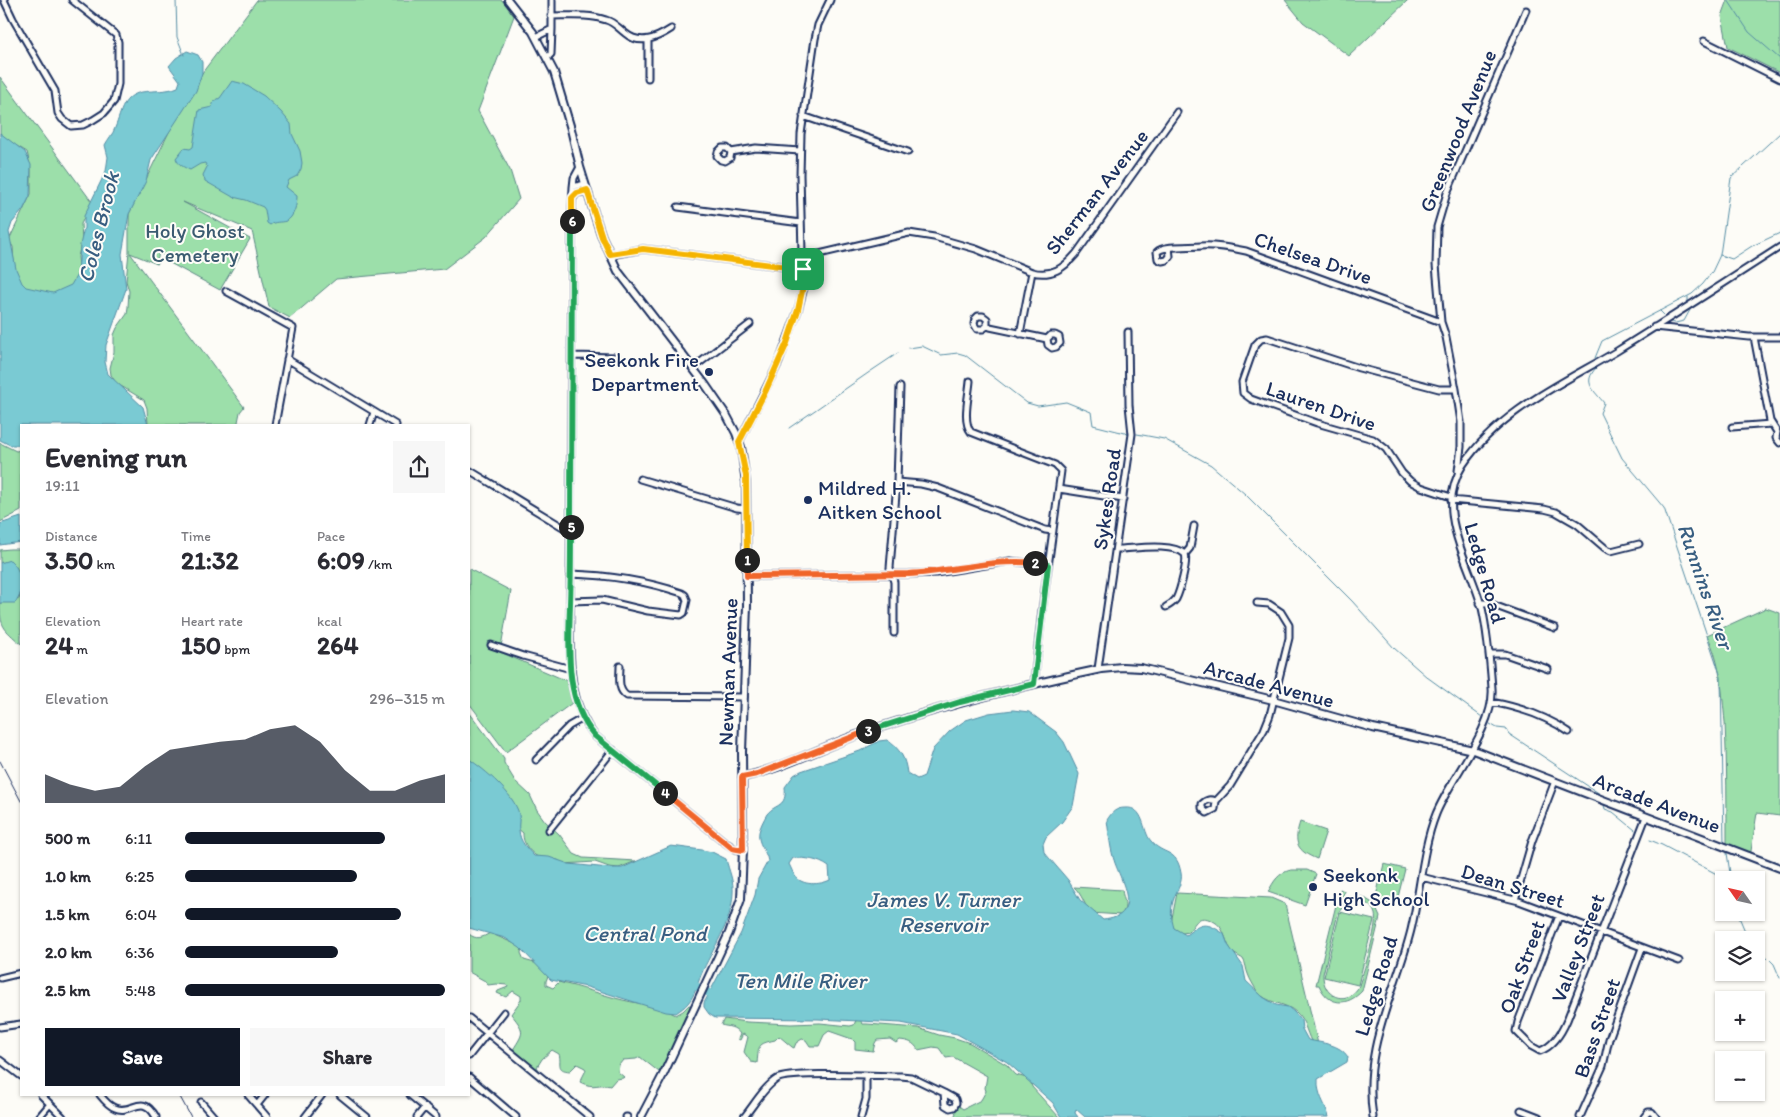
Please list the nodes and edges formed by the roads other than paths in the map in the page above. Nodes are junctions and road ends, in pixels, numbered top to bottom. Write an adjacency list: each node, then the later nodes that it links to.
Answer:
1 (4, 0): 2 (street)
2 (72, 0)
3 (508, 0): 10 (main road, Newman Avenue)
4 (552, 0): 7 (street)
5 (830, 0): 17 (street)
6 (1526, 10): 34 (street, Greenwood Avenue)
7 (551, 16): 8 (street); 11 (street)
8 (552, 29): 10 (street); 13 (street)
9 (672, 29): 11 (street)
10 (536, 37): 13 (main road, Newman Avenue)
11 (648, 40): 14 (street)
12 (1704, 41): 15 (street)
13 (547, 58): 21 (main road, Newman Avenue)
14 (648, 78)
15 (1780, 79)
16 (1177, 112): 32 (street, Sherman Avenue)
17 (803, 116): 19 (street); 20 (street)
18 (730, 152): 19 (street)
19 (800, 152): 26 (street)
20 (908, 152)
21 (580, 167): 22 (street); 23 (main road, Newman Avenue)
22 (572, 187): 23 (street); 24 (street)
23 (586, 187): 24 (street); 29 (main road, Newman Avenue)
24 (572, 198): 43 (street)
25 (678, 207): 26 (street)
26 (801, 223): 30 (street)
27 (1780, 247): 37 (street, Ledge Road)
28 (1170, 248): 34 (street, Chelsea Drive)
29 (610, 254): 31 (street); 46 (main road, Newman Avenue)
30 (802, 258): 31 (street); 32 (street, Sherman Avenue)
31 (803, 269): 57 (street)
32 (1032, 272): 39 (street)
33 (226, 291): 45 (street)
34 (1441, 322): 49 (street, Greenwood Avenue)
35 (750, 324): 46 (street)
36 (987, 326): 39 (street)
37 (1654, 327): 40 (street); 60 (street, Ledge Road)
38 (1128, 332): 67 (street, Sykes Road)
39 (1020, 334): 42 (street)
40 (1754, 337): 41 (street); 54 (street)
41 (1780, 337)
42 (1047, 339)
43 (572, 356): 44 (street); 71 (street)
44 (617, 357)
45 (287, 359): 50 (street); 51 (street)
46 (693, 368): 57 (main road, Newman Avenue)
47 (970, 381): 65 (street)
48 (900, 386): 64 (street)
49 (1456, 389): 59 (street, Greenwood Avenue); 66 (street, Lauren Drive)
50 (374, 412): 52 (street); 53 (street)
51 (275, 424)
52 (370, 424)
53 (394, 424)
54 (1771, 424): 55 (street); 56 (street)
55 (1732, 427)
56 (1779, 432): 58 (street)
57 (739, 442): 68 (main road, Newman Avenue)
58 (1780, 443)
59 (1461, 447): 60 (street); 62 (street, Greenwood Avenue)
60 (1474, 450): 62 (street, Ledge Road)
61 (470, 471): 71 (street)
62 (1457, 476): 66 (street, Ledge Road)
63 (640, 479): 68 (street)
64 (897, 482): 70 (street); 77 (street)
65 (1059, 489): 67 (street); 70 (street)
66 (1451, 498): 72 (street); 81 (street, Ledge Road)
67 (1123, 499): 73 (street, Sykes Road)
68 (746, 509): 78 (main road, Newman Avenue)
69 (1194, 526): 74 (street)
70 (1053, 531): 75 (street)
71 (571, 532): 76 (street)
72 (1639, 544)
73 (1116, 549): 74 (street); 88 (street, Sykes Road)
74 (1185, 554): 82 (street)
75 (1048, 565): 77 (street); 91 (street)
76 (570, 574): 79 (street); 79 (street)
77 (892, 575): 78 (street); 84 (street)
78 (747, 576): 92 (main road, Newman Avenue)
79 (570, 600): 90 (street)
80 (1257, 603): 93 (street)
81 (1480, 603): 83 (street); 86 (street, Ledge Road)
82 (1166, 607)
83 (1555, 628)
84 (894, 633)
85 (491, 645): 90 (street)
86 (1489, 654): 89 (street); 94 (street, Ledge Road)
87 (620, 666): 92 (street)
88 (1098, 669): 91 (main road, Arcade Avenue); 93 (main road, Arcade Avenue)
89 (1548, 669)
90 (571, 670): 95 (street)
91 (1034, 684): 100 (main road, Arcade Avenue)
92 (744, 697): 100 (main road, Newman Avenue)
93 (1273, 700): 98 (main road, Arcade Avenue); 102 (street)
94 (1491, 702): 96 (street); 98 (street, Ledge Road)
95 (583, 718): 97 (street); 99 (street)
96 (1569, 732)
97 (613, 750): 104 (street); 105 (street)
98 (1471, 750): 101 (main road, Arcade Avenue); 107 (street, Ledge Road)
99 (536, 760)
100 (742, 777): 105 (main road, Newman Avenue)
101 (1555, 781): 103 (main road, Arcade Avenue); 108 (street)
102 (1216, 801)
103 (1646, 817): 106 (main road, Arcade Avenue); 110 (street, Valley Street)
104 (548, 830)
105 (743, 850): 152 (main road, Newman Avenue)
106 (1780, 868)
107 (1421, 877): 108 (street, Dean Street); 155 (street, Ledge Road)
108 (1515, 900): 109 (street, Dean Street)
109 (1559, 916): 110 (street, Dean Street); 119 (street, Oak Street)
110 (1601, 932): 111 (street, Dean Street); 119 (street, Valley Street)
111 (1642, 948): 112 (street, Dean Street); 157 (street, Bass Street)
112 (1679, 961)
113 (20, 973): 114 (street)
114 (0, 978)
115 (504, 1012): 120 (street)
116 (470, 1019): 120 (street)
117 (20, 1024): 118 (street)
118 (0, 1027)
119 (1517, 1029)
120 (487, 1033): 121 (street); 151 (street)
121 (470, 1055)
122 (0, 1060): 123 (street)
123 (20, 1075)
124 (866, 1076): 126 (street); 153 (street); 154 (street)
125 (470, 1078): 150 (street)
126 (944, 1093)
127 (42, 1096): 135 (street)
128 (101, 1096): 138 (street)
129 (249, 1096): 136 (street)
130 (264, 1096): 136 (street)
131 (321, 1096): 147 (street)
132 (341, 1096): 141 (street)
133 (411, 1096): 137 (street)
134 (201, 1102): 145 (street)
135 (50, 1104): 142 (street); 143 (street)
136 (257, 1105): 146 (street)
137 (425, 1107): 148 (street); 149 (street)
138 (124, 1109): 140 (street); 144 (street)
139 (1521, 1110): 156 (street)
140 (121, 1116)
141 (365, 1116)
142 (39, 1117)
143 (63, 1117)
144 (156, 1117)
145 (214, 1117)
146 (267, 1117)
147 (305, 1117)
148 (416, 1117)
149 (436, 1117)
150 (516, 1117)
151 (590, 1117)
152 (641, 1117)
153 (744, 1117)
154 (861, 1117)
155 (1373, 1117)
156 (1539, 1117)
157 (1580, 1117)
158 (1644, 1117): 159 (street)
159 (1656, 1117)

